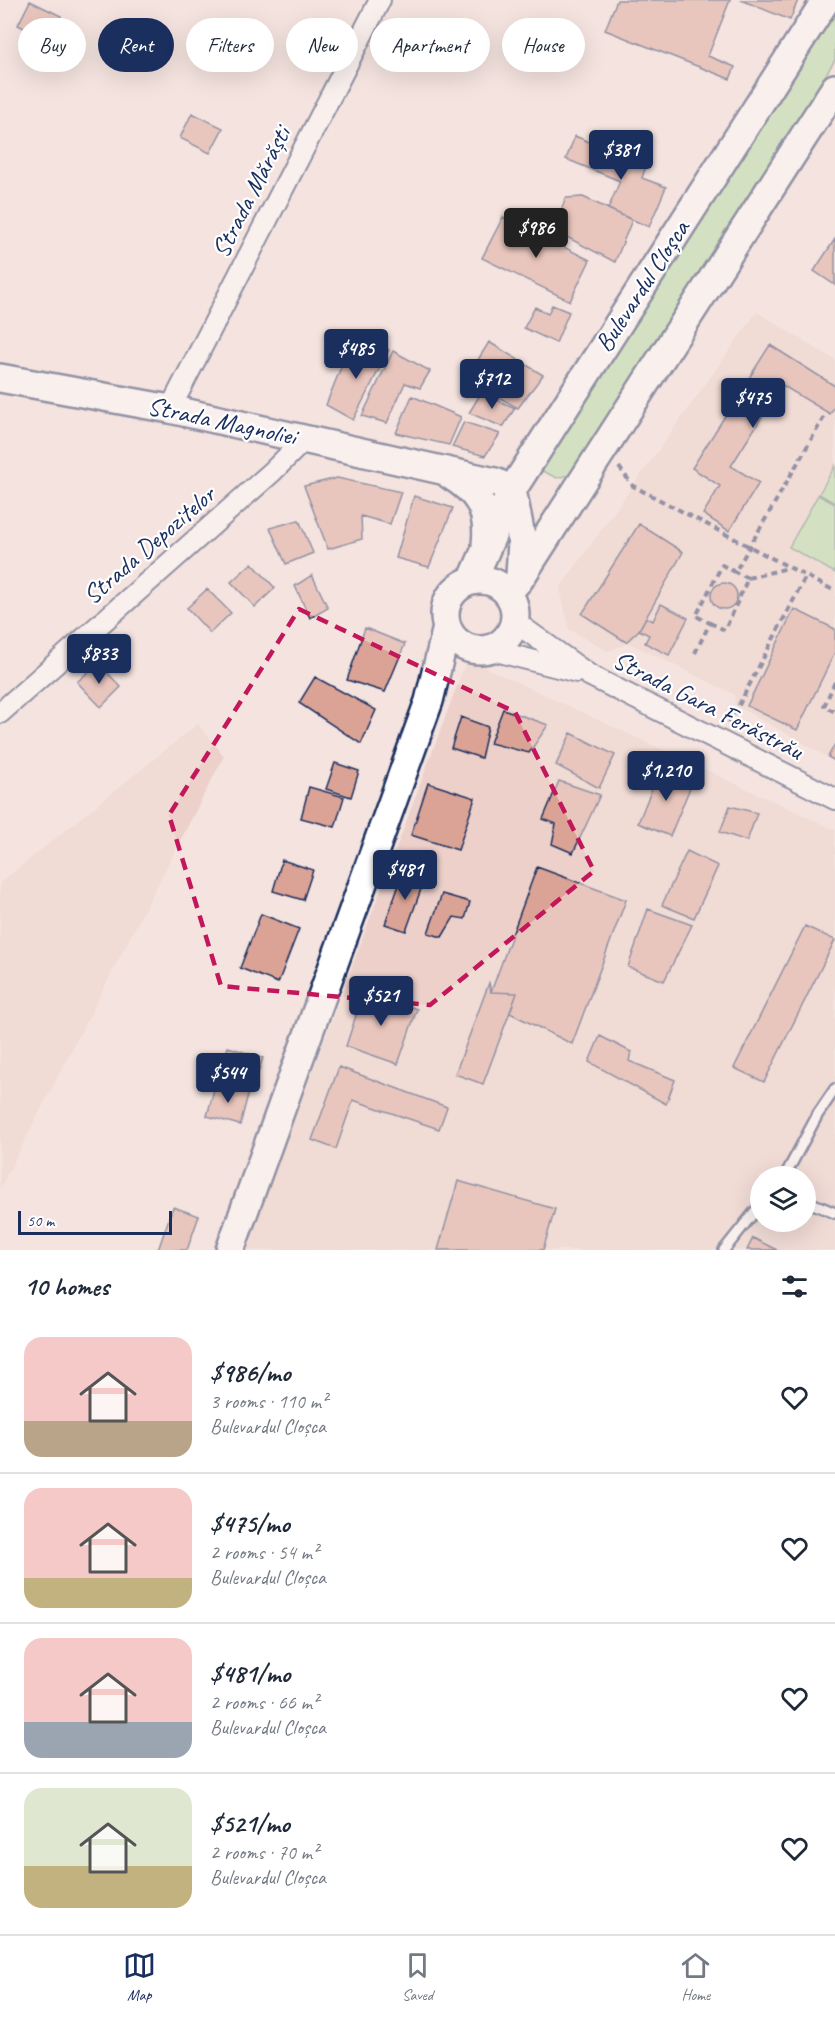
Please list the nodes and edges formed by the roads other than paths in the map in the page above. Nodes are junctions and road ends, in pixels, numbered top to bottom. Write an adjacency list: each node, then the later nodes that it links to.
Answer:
1 (380, 0): 5 (street, Strada Mărăști)
2 (826, 0): 8 (main road, Bulevardul Cloșca)
3 (835, 88): 11 (main road)
4 (0, 378): 5 (main road, Strada Magnoliei)
5 (170, 409): 6 (main road, Strada Magnoliei)
6 (305, 439): 7 (main road, Strada Magnoliei); 17 (street, Strada Depozitelor)
7 (444, 472): 8 (main road, Strada Magnoliei); 9 (main road, Strada Magnoliei)
8 (512, 490): 9 (main road, Bulevardul Cloșca); 11 (main road)
9 (485, 550): 10 (main road, Bulevardul Cloșca)
10 (472, 581): 11 (main road); 13 (main road, Bulevardul Cloșca)
11 (514, 586): 12 (main road)
12 (514, 622): 14 (main road, Bulevardul Cloșca); 15 (street, Strada Gara Ferăstrău)
13 (447, 627): 14 (main road); 16 (main road, Bulevardul Cloșca)
14 (481, 649): 15 (street, Strada Gara Ferăstrău); 16 (main road, Bulevardul Cloșca)
15 (589, 675): 18 (street, Strada Gara Ferăstrău)
16 (429, 701): 24 (main road, Bulevardul Cloșca)
17 (0, 712)
18 (835, 799)
19 (835, 1089): 20 (lane)
20 (789, 1166)
21 (816, 1205): 22 (lane)
22 (835, 1213)
23 (750, 1218): 25 (lane)
24 (230, 1250)
25 (724, 1250)

